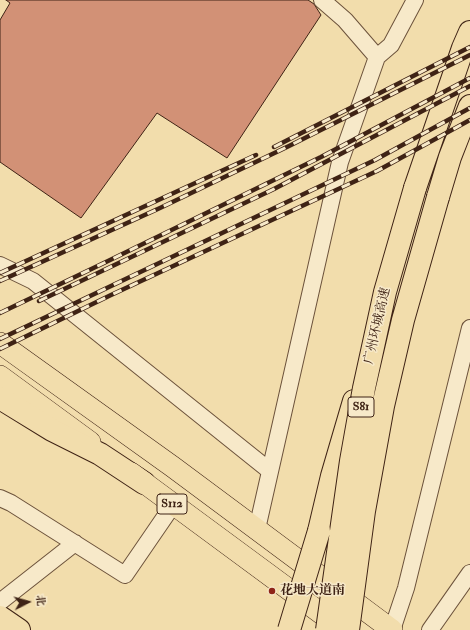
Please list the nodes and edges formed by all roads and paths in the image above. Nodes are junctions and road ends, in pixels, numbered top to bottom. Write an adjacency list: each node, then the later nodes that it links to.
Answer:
1 (322, 0): 4 (street)
2 (415, 0): 4 (street)
3 (470, 32): 7 (highway, 广州环城高速 / S81, bridge)
4 (377, 57): 12 (street)
5 (470, 106): 16 (highway, 广州环城高速 / S81, bridge)
6 (0, 265): 12 (street)
7 (385, 292): 18 (highway, bridge); 27 (highway, 广州环城高速 / S81, bridge)
8 (470, 328): 31 (street)
9 (0, 343): 17 (main road, S112)
10 (0, 376): 13 (main road, S112)
11 (0, 398): 13 (highway)
12 (270, 471): 17 (street)
13 (144, 483): 15 (main road, S112)
14 (0, 498): 19 (street)
15 (173, 505): 19 (street); 28 (main road, S112)
16 (362, 528): 29 (highway, 广州环城高速 / S81, bridge); 30 (highway, bridge)
17 (257, 529): 31 (main road, S112)
18 (319, 531): 25 (highway, bridge); 26 (highway, bridge)
19 (75, 543): 21 (street)
20 (470, 573): 32 (street)
21 (0, 602)
22 (0, 617): 23 (highway); 24 (highway)
23 (14, 630)
24 (19, 630)
25 (289, 630)
26 (301, 630)
27 (327, 630)
28 (344, 630)
29 (348, 630)
30 (352, 630)
31 (392, 630)
32 (430, 630)

